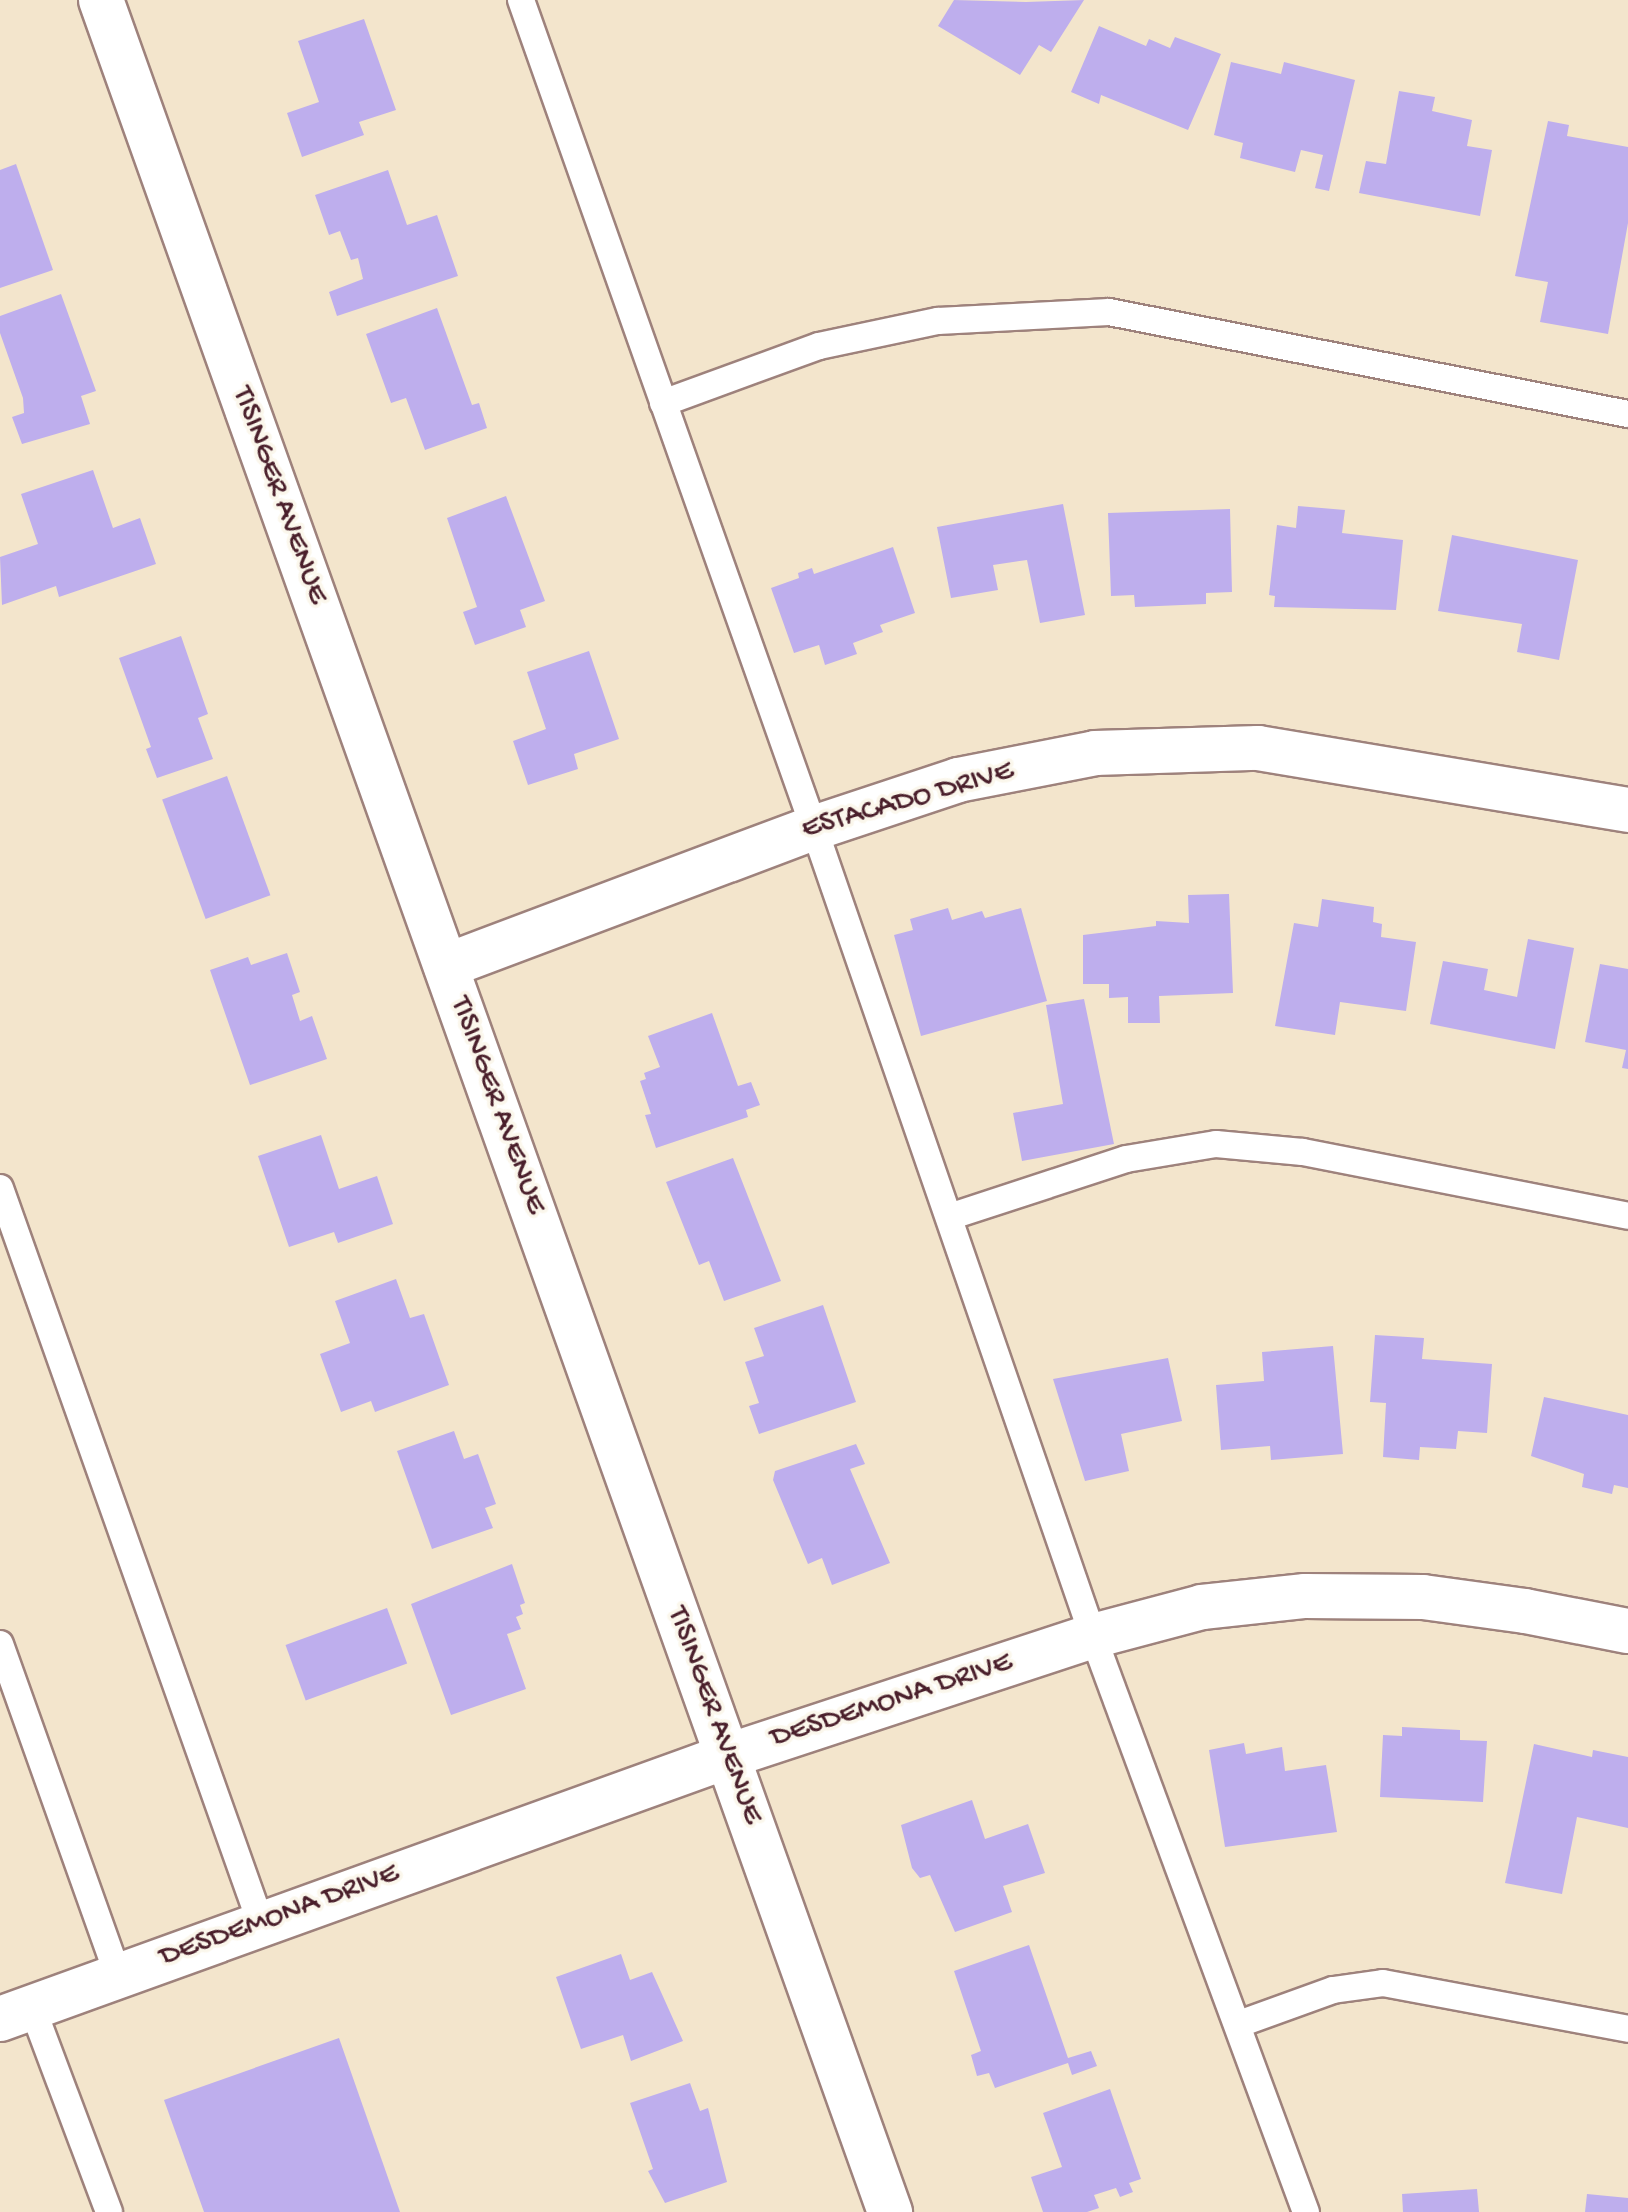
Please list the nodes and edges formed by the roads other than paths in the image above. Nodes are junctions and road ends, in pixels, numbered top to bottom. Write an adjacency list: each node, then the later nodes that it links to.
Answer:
1 (101, 0): 7 (street, TISINGER AVENUE)
2 (521, 0): 3 (lane)
3 (663, 403): 4 (lane); 6 (lane)
4 (1628, 414)
5 (1628, 810): 6 (street, ESTACADO DRIVE)
6 (814, 828): 7 (street, ESTACADO DRIVE); 10 (lane)
7 (446, 966): 14 (street, TISINGER AVENUE)
8 (0, 1188): 15 (lane)
9 (1628, 1216): 10 (lane)
10 (949, 1217): 12 (lane)
11 (1628, 1631): 12 (street, DESDEMONA DRIVE)
12 (1093, 1636): 14 (street, DESDEMONA DRIVE); 18 (lane)
13 (0, 1644): 16 (lane)
14 (728, 1756): 15 (street, DESDEMONA DRIVE); 21 (street, TISINGER AVENUE)
15 (261, 1924): 16 (street, DESDEMONA DRIVE)
16 (118, 1976): 17 (street, DESDEMONA DRIVE)
17 (16, 2013): 20 (lane)
18 (1239, 2024): 19 (lane); 22 (lane)
19 (1628, 2029)
20 (109, 2212)
21 (890, 2212)
22 (1306, 2212)

